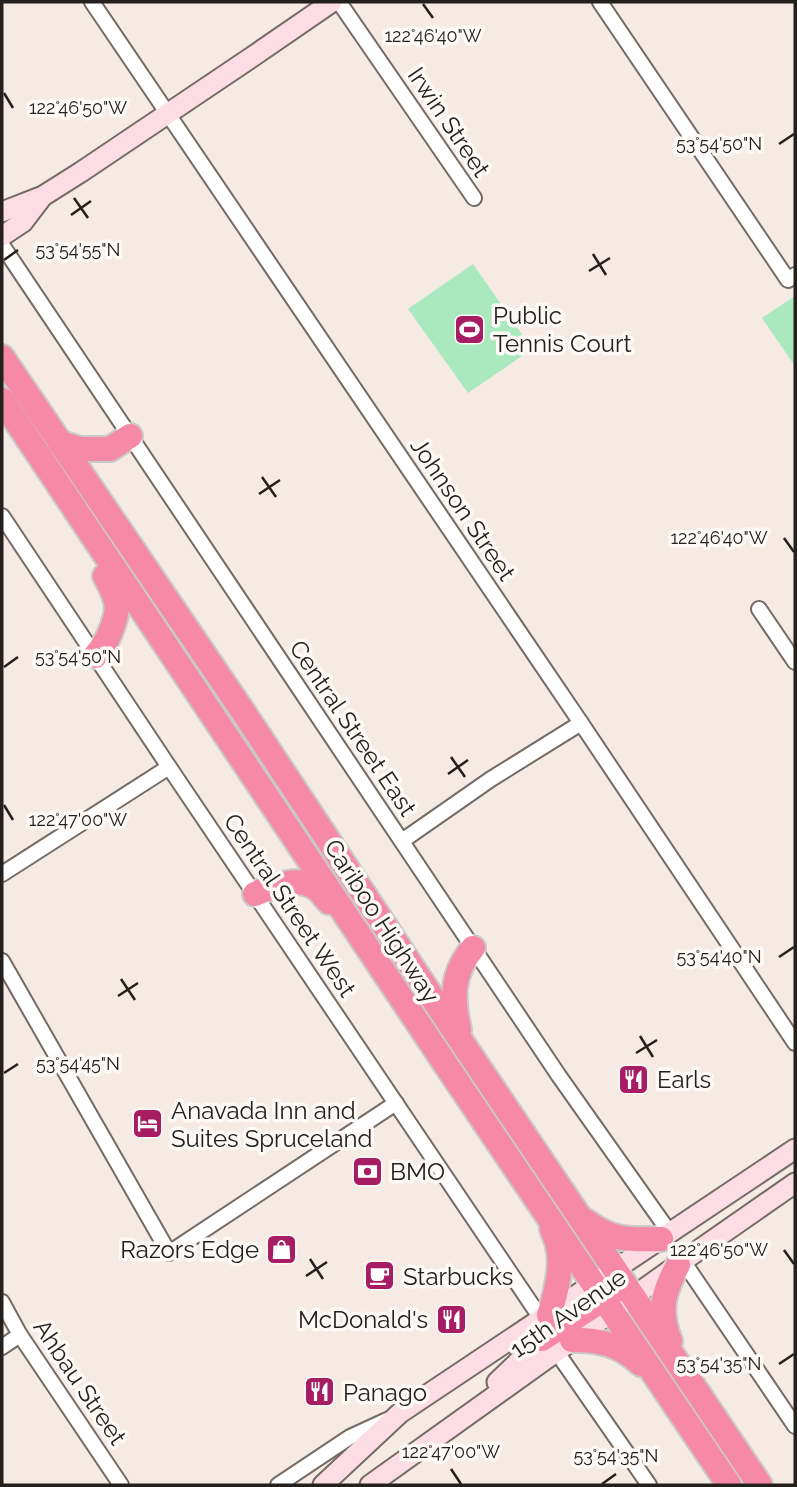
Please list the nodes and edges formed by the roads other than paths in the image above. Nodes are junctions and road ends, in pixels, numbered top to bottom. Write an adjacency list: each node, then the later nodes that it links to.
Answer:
1 (92, 2): 5 (street, Johnson Street)
2 (332, 2): 5 (main road)
3 (339, 2): 7 (street, Irwin Street)
4 (600, 2): 11 (street)
5 (168, 114): 6 (main road); 22 (street, Johnson Street)
6 (43, 196): 8 (main road); 9 (main road)
7 (474, 198)
8 (2, 212)
9 (2, 236)
10 (2, 245): 15 (street, Central Street East)
11 (791, 278)
12 (2, 357): 14 (highway, Cariboo Highway)
13 (2, 400): 17 (highway, Cariboo Highway)
14 (60, 443): 15 (highway); 16 (highway, Cariboo Highway)
15 (120, 443): 16 (highway); 24 (street, Central Street East)
16 (102, 505): 30 (highway, Cariboo Highway)
17 (78, 514): 20 (highway); 27 (highway, Cariboo Highway)
18 (2, 516): 20 (street, Central Street West)
19 (759, 609): 21 (street)
20 (95, 656): 23 (street, Central Street West)
21 (795, 662)
22 (581, 723): 24 (street); 31 (street, Johnson Street)
23 (169, 767): 25 (street); 26 (street, Central Street West)
24 (402, 841): 28 (street, Central Street East)
25 (2, 874)
26 (255, 894): 27 (highway); 32 (street, Central Street West)
27 (350, 922): 35 (highway, Cariboo Highway)
28 (473, 948): 30 (highway); 37 (street, Central Street East)
29 (2, 961): 32 (street)
30 (461, 1041): 36 (highway, Cariboo Highway)
31 (795, 1043)
32 (396, 1103): 42 (street, Central Street West)
33 (795, 1149): 37 (main road, 15th Avenue)
34 (795, 1183): 38 (main road, 15th Avenue)
35 (546, 1212): 39 (highway, Cariboo Highway); 42 (highway)
36 (576, 1213): 37 (highway); 39 (highway, Cariboo Highway)
37 (666, 1236): 39 (main road, 15th Avenue)
38 (680, 1263): 40 (main road, 15th Avenue); 45 (highway); 48 (street)
39 (607, 1291): 40 (highway, Cariboo Highway); 42 (highway); 46 (highway, Cariboo Highway)
40 (633, 1297): 45 (highway, Cariboo Highway)
41 (2, 1303): 43 (street, Ahbau Street)
42 (552, 1333): 46 (highway); 47 (main road, 15th Avenue); 53 (main road); 54 (street, Central Street West)
43 (20, 1335): 44 (street); 50 (street, Ahbau Street)
44 (2, 1348)
45 (679, 1364): 57 (highway, Cariboo Highway)
46 (658, 1379): 49 (highway, Cariboo Highway)
47 (400, 1413): 51 (street, 15th Avenue); 52 (main road, 15th Avenue)
48 (795, 1426)
49 (712, 1460): 55 (highway); 56 (highway, Cariboo Highway)
50 (121, 1485)
51 (278, 1485)
52 (323, 1485)
53 (370, 1485)
54 (649, 1485)
55 (715, 1485)
56 (729, 1485)
57 (760, 1485)

